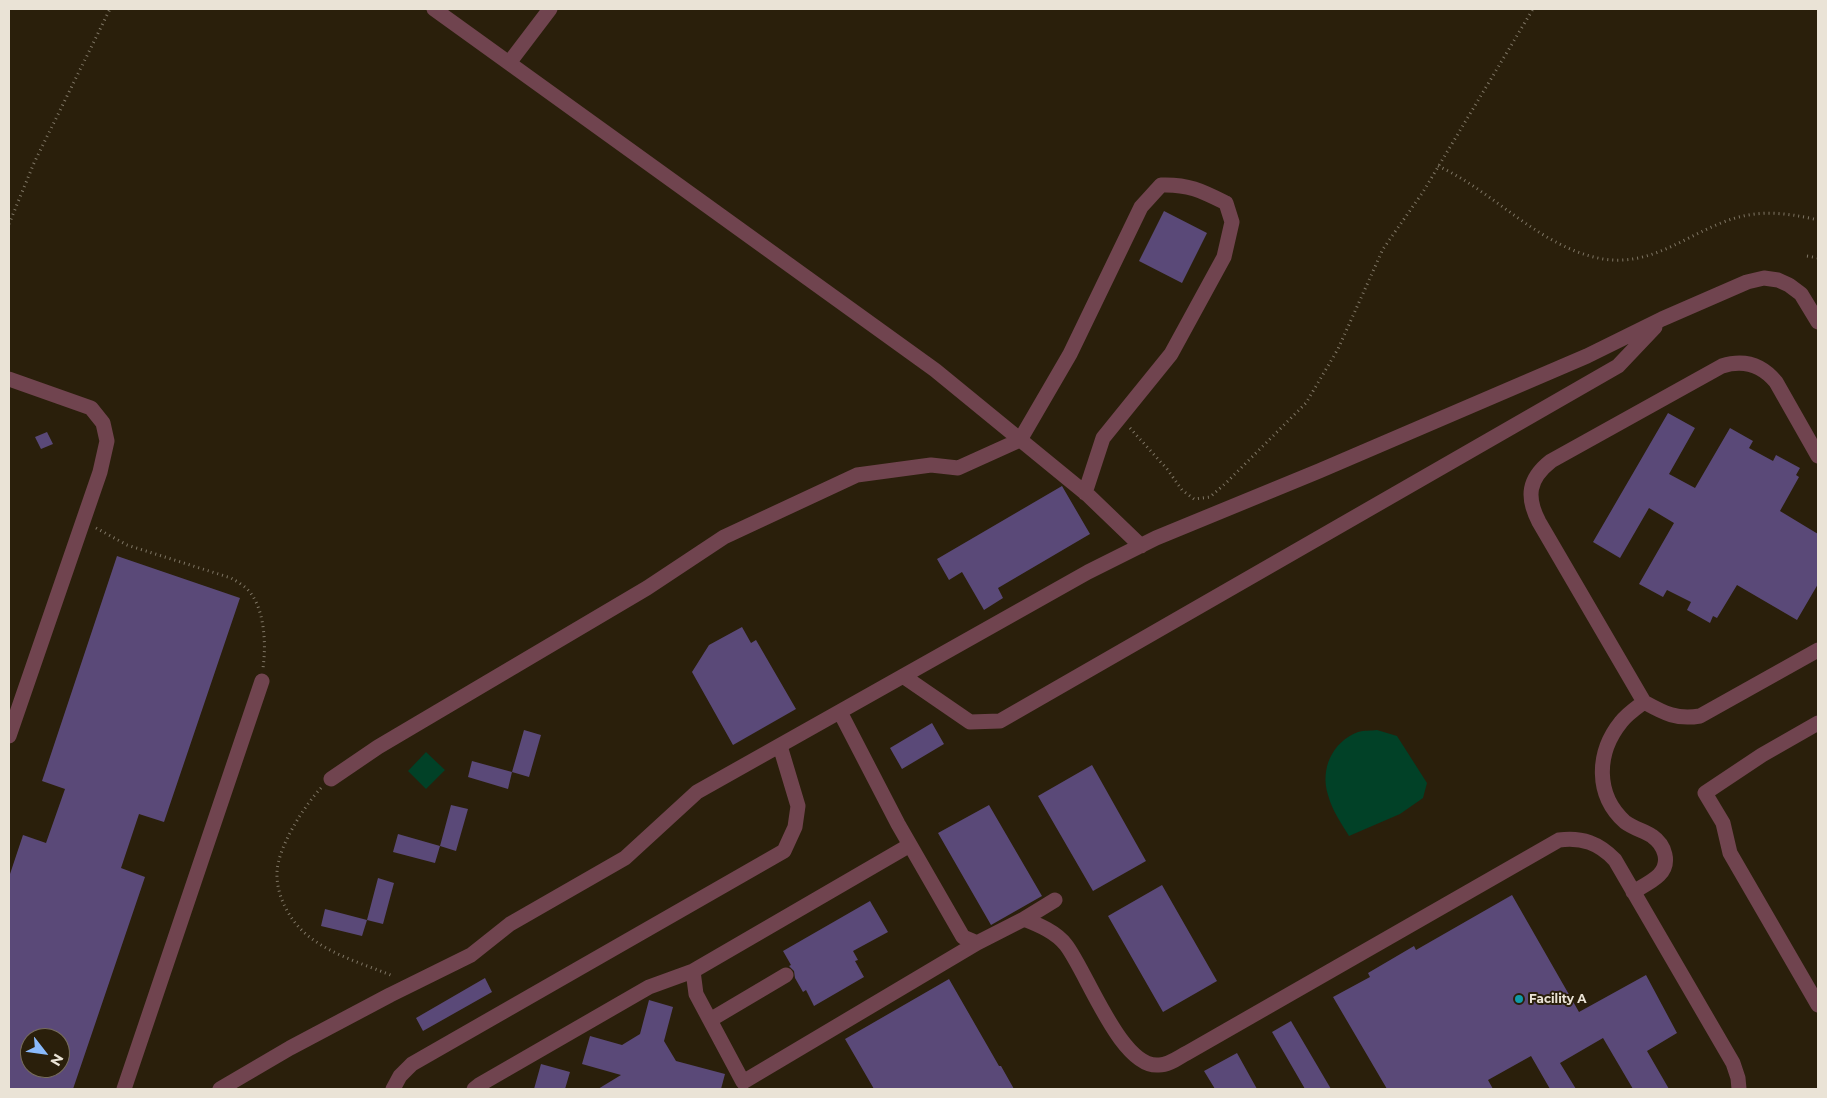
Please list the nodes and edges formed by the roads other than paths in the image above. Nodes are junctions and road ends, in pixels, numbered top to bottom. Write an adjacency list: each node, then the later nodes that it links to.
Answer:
1 (434, 9): 3 (lane)
2 (550, 9): 3 (lane)
3 (509, 63): 7 (lane)
4 (1662, 319): 5 (lane); 10 (lane); 12 (lane)
5 (1818, 322)
6 (9, 379): 17 (lane)
7 (1020, 440): 9 (lane); 9 (lane); 19 (lane)
8 (1818, 456): 14 (lane)
9 (1085, 493): 10 (lane)
10 (1141, 546): 12 (lane)
11 (1818, 650): 14 (lane)
12 (903, 676): 15 (lane)
13 (262, 681): 30 (lane)
14 (1644, 702): 21 (lane)
15 (840, 712): 18 (lane); 20 (lane)
16 (1818, 722): 27 (lane)
17 (9, 736)
18 (780, 746): 31 (lane); 32 (lane)
19 (331, 779)
20 (910, 845): 24 (lane); 25 (lane)
21 (1633, 892): 23 (lane); 34 (lane)
22 (1055, 900): 23 (lane)
23 (1024, 919): 24 (lane)
24 (977, 943): 29 (lane)
25 (693, 971): 28 (lane); 33 (lane)
26 (786, 975): 28 (lane)
27 (1818, 1005)
28 (710, 1020): 29 (lane)
29 (745, 1086)
30 (124, 1089)
31 (220, 1089)
32 (393, 1089)
33 (474, 1089)
34 (1739, 1089)

